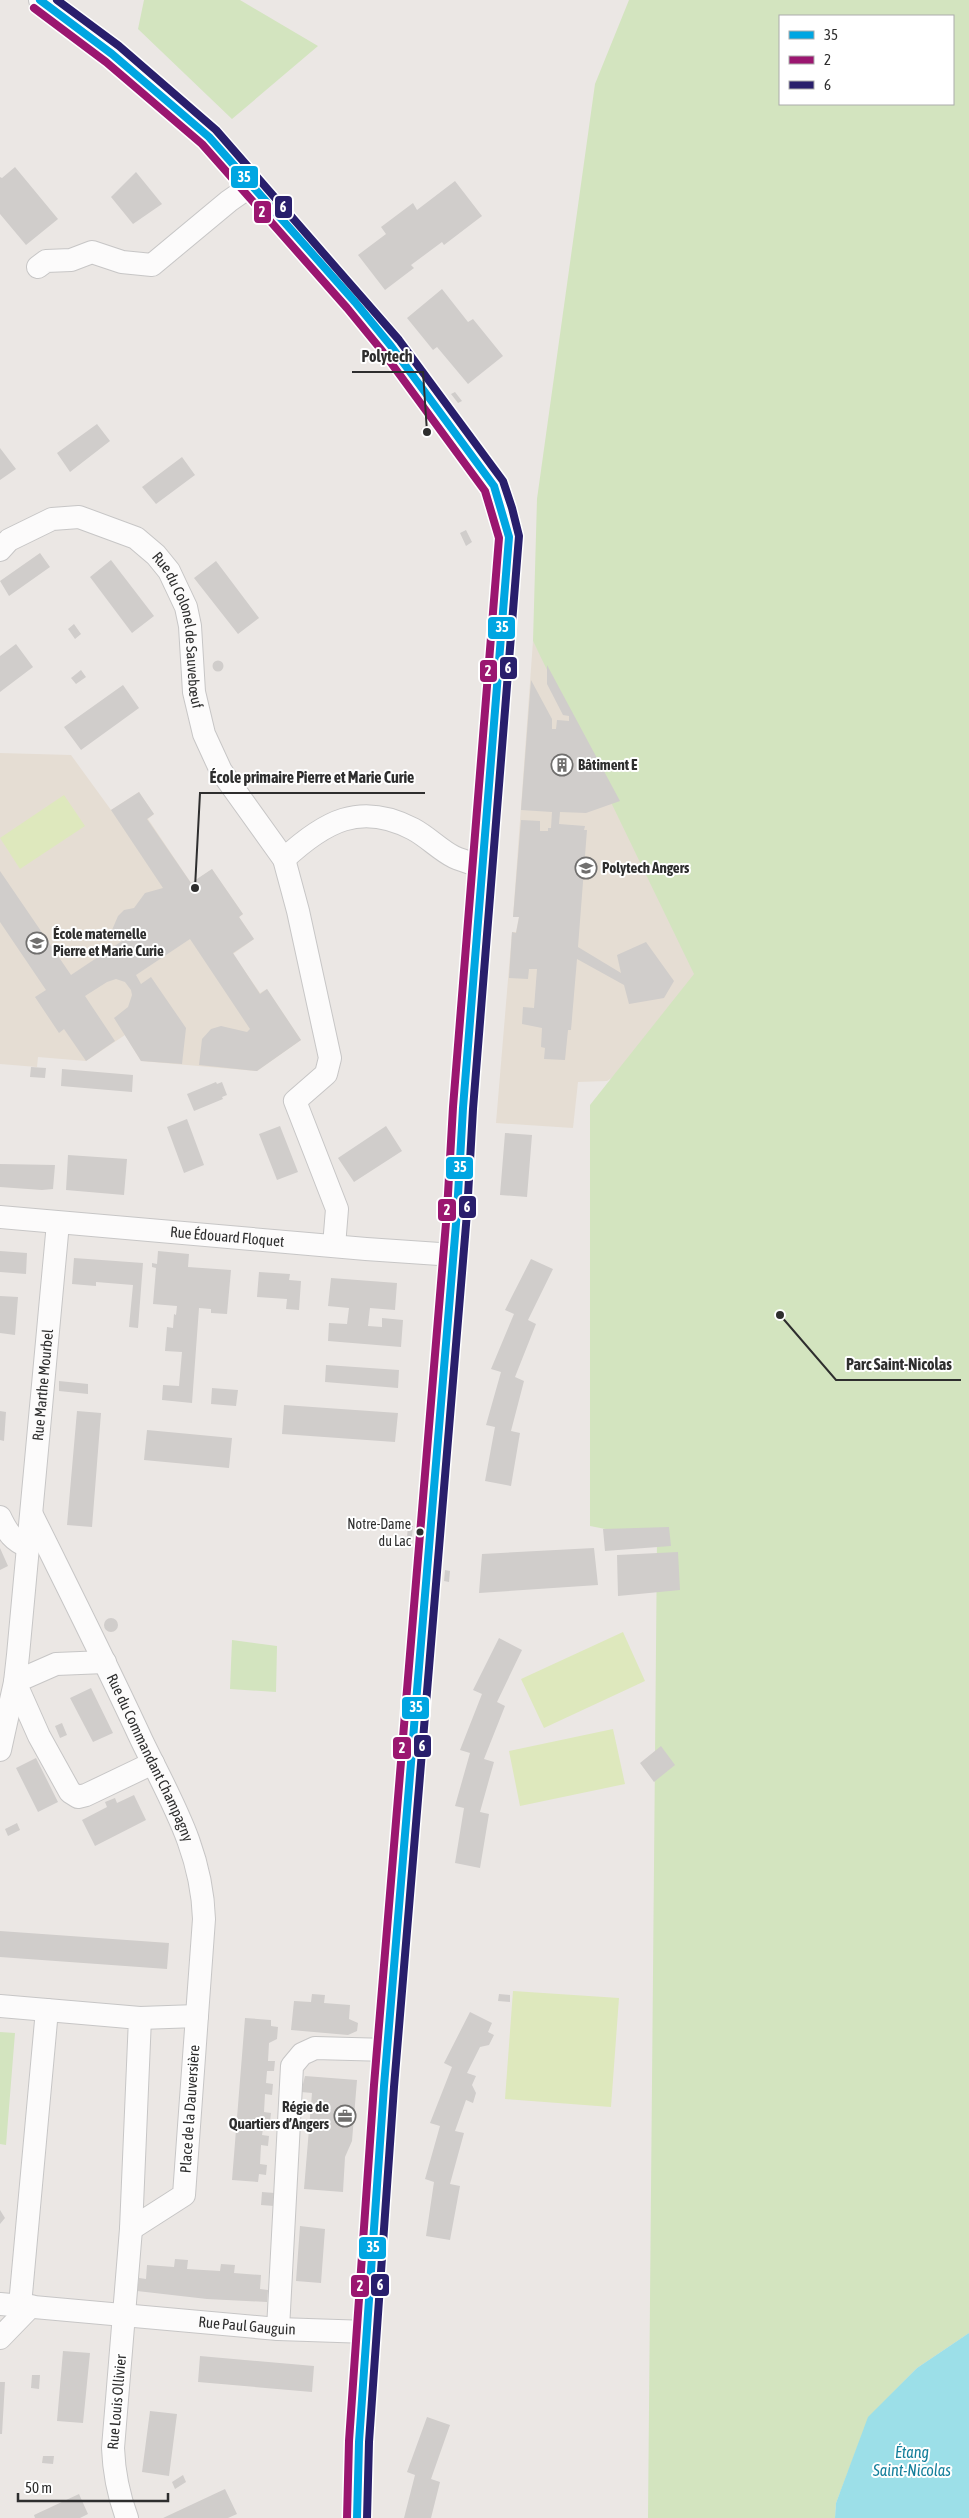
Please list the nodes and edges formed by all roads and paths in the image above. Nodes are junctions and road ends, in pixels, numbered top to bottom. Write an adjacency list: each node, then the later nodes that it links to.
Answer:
1 (40, 0): 2 (street)
2 (252, 185): 3 (street); 6 (street)
3 (38, 267)
4 (0, 550): 5 (street, Rue du Colonel de Sauvebœuf)
5 (284, 859): 6 (street); 9 (street)
6 (483, 867): 10 (street)
7 (0, 1217): 8 (street, Rue Édouard Floquet)
8 (58, 1223): 9 (street, Rue Édouard Floquet); 11 (street, Rue Marthe Mourbel)
9 (334, 1246): 10 (street, Rue Édouard Floquet)
10 (454, 1255): 23 (street)
11 (32, 1515): 13 (street, Rue Marthe Mourbel); 15 (street, Rue du Commandant Champagny)
12 (0, 1517): 13 (street)
13 (29, 1547): 14 (street, Rue Marthe Mourbel)
14 (9, 1659): 16 (street, Rue Marthe Mourbel)
15 (106, 1662): 16 (street); 18 (street, Rue du Commandant Champagny)
16 (15, 1682): 17 (street, Rue Marthe Mourbel); 18 (street)
17 (0, 1749)
18 (153, 1763): 21 (street, Rue du Commandant Champagny)
19 (0, 2006): 20 (street)
20 (47, 2010): 22 (street); 25 (street)
21 (197, 2016): 22 (street); 24 (street, Place de la Dauversière)
22 (140, 2018): 24 (street)
23 (388, 2050): 27 (street); 28 (street)
24 (131, 2229): 26 (street)
25 (17, 2305): 26 (street, Rue Paul Gauguin); 29 (street)
26 (125, 2314): 27 (street, Rue Paul Gauguin); 30 (street, Rue Louis Ollivier)
27 (278, 2329): 28 (street, Rue Paul Gauguin)
28 (368, 2332): 31 (street)
29 (0, 2338)
30 (127, 2518)
31 (357, 2518)

